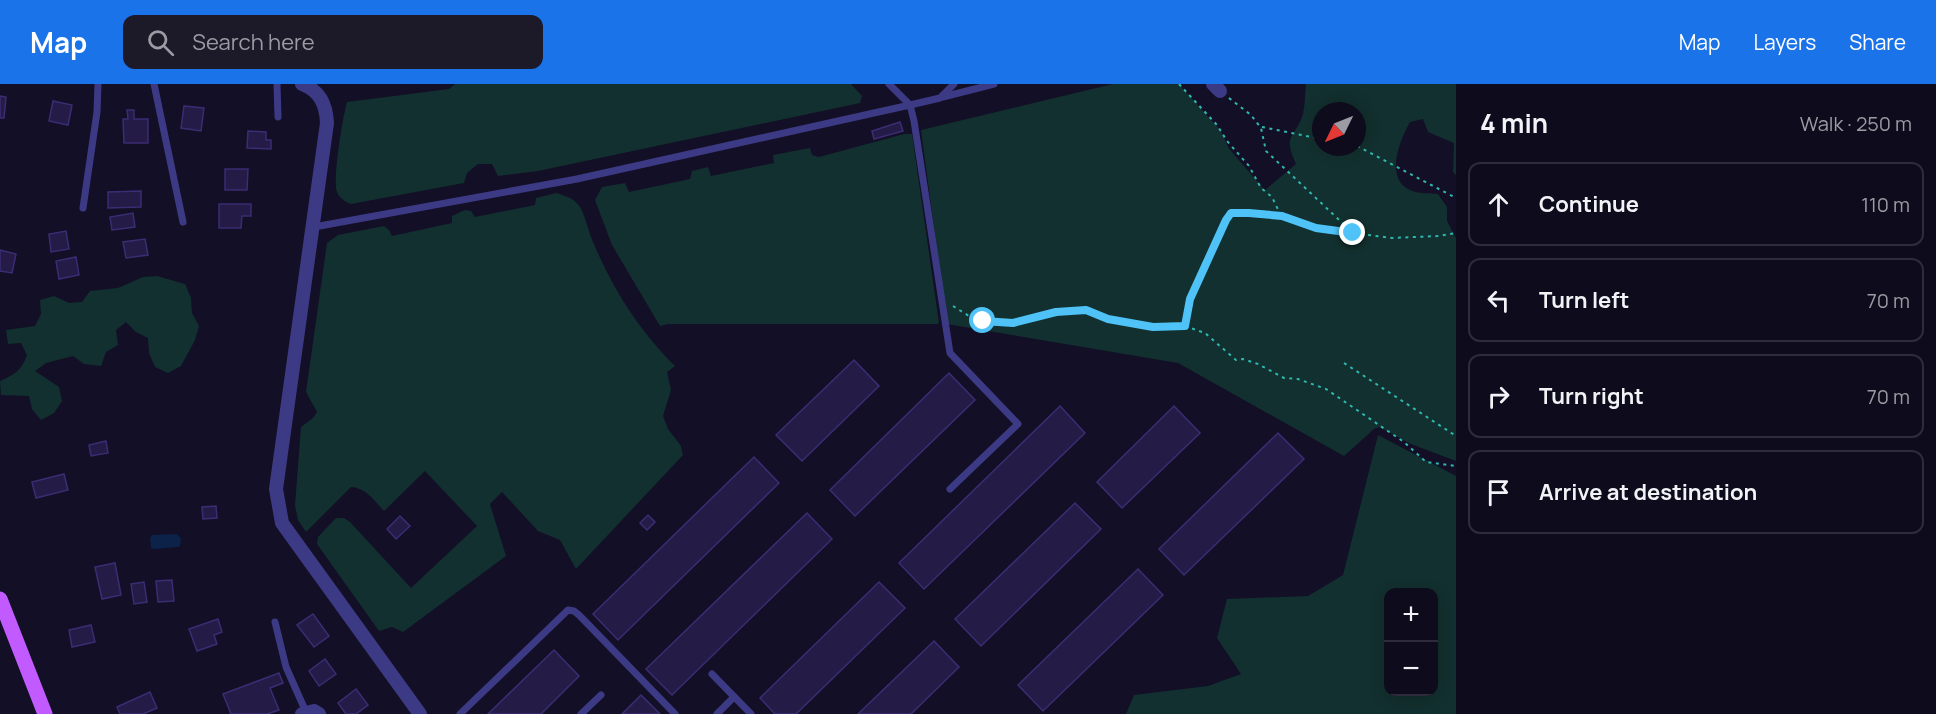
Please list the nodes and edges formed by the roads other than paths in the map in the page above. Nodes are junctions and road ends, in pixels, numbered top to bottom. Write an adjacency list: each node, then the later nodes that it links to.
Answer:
1 (98, 84): 11 (lane)
2 (154, 84): 12 (lane)
3 (277, 84): 10 (lane)
4 (302, 84): 13 (street)
5 (889, 84): 9 (lane)
6 (954, 84): 8 (lane)
7 (994, 84): 8 (lane)
8 (940, 98): 9 (lane)
9 (909, 105): 13 (lane); 14 (lane)
10 (278, 117)
11 (82, 208)
12 (183, 222)
13 (314, 227): 22 (street)
14 (950, 489)
15 (0, 599): 21 (main road)
16 (275, 622): 20 (lane)
17 (712, 674): 19 (lane)
18 (601, 695): 24 (lane)
19 (734, 697): 26 (lane); 27 (lane)
20 (309, 713)
21 (45, 714)
22 (420, 714)
23 (460, 714): 25 (lane)
24 (581, 714)
25 (675, 714)
26 (717, 714)
27 (751, 714)

